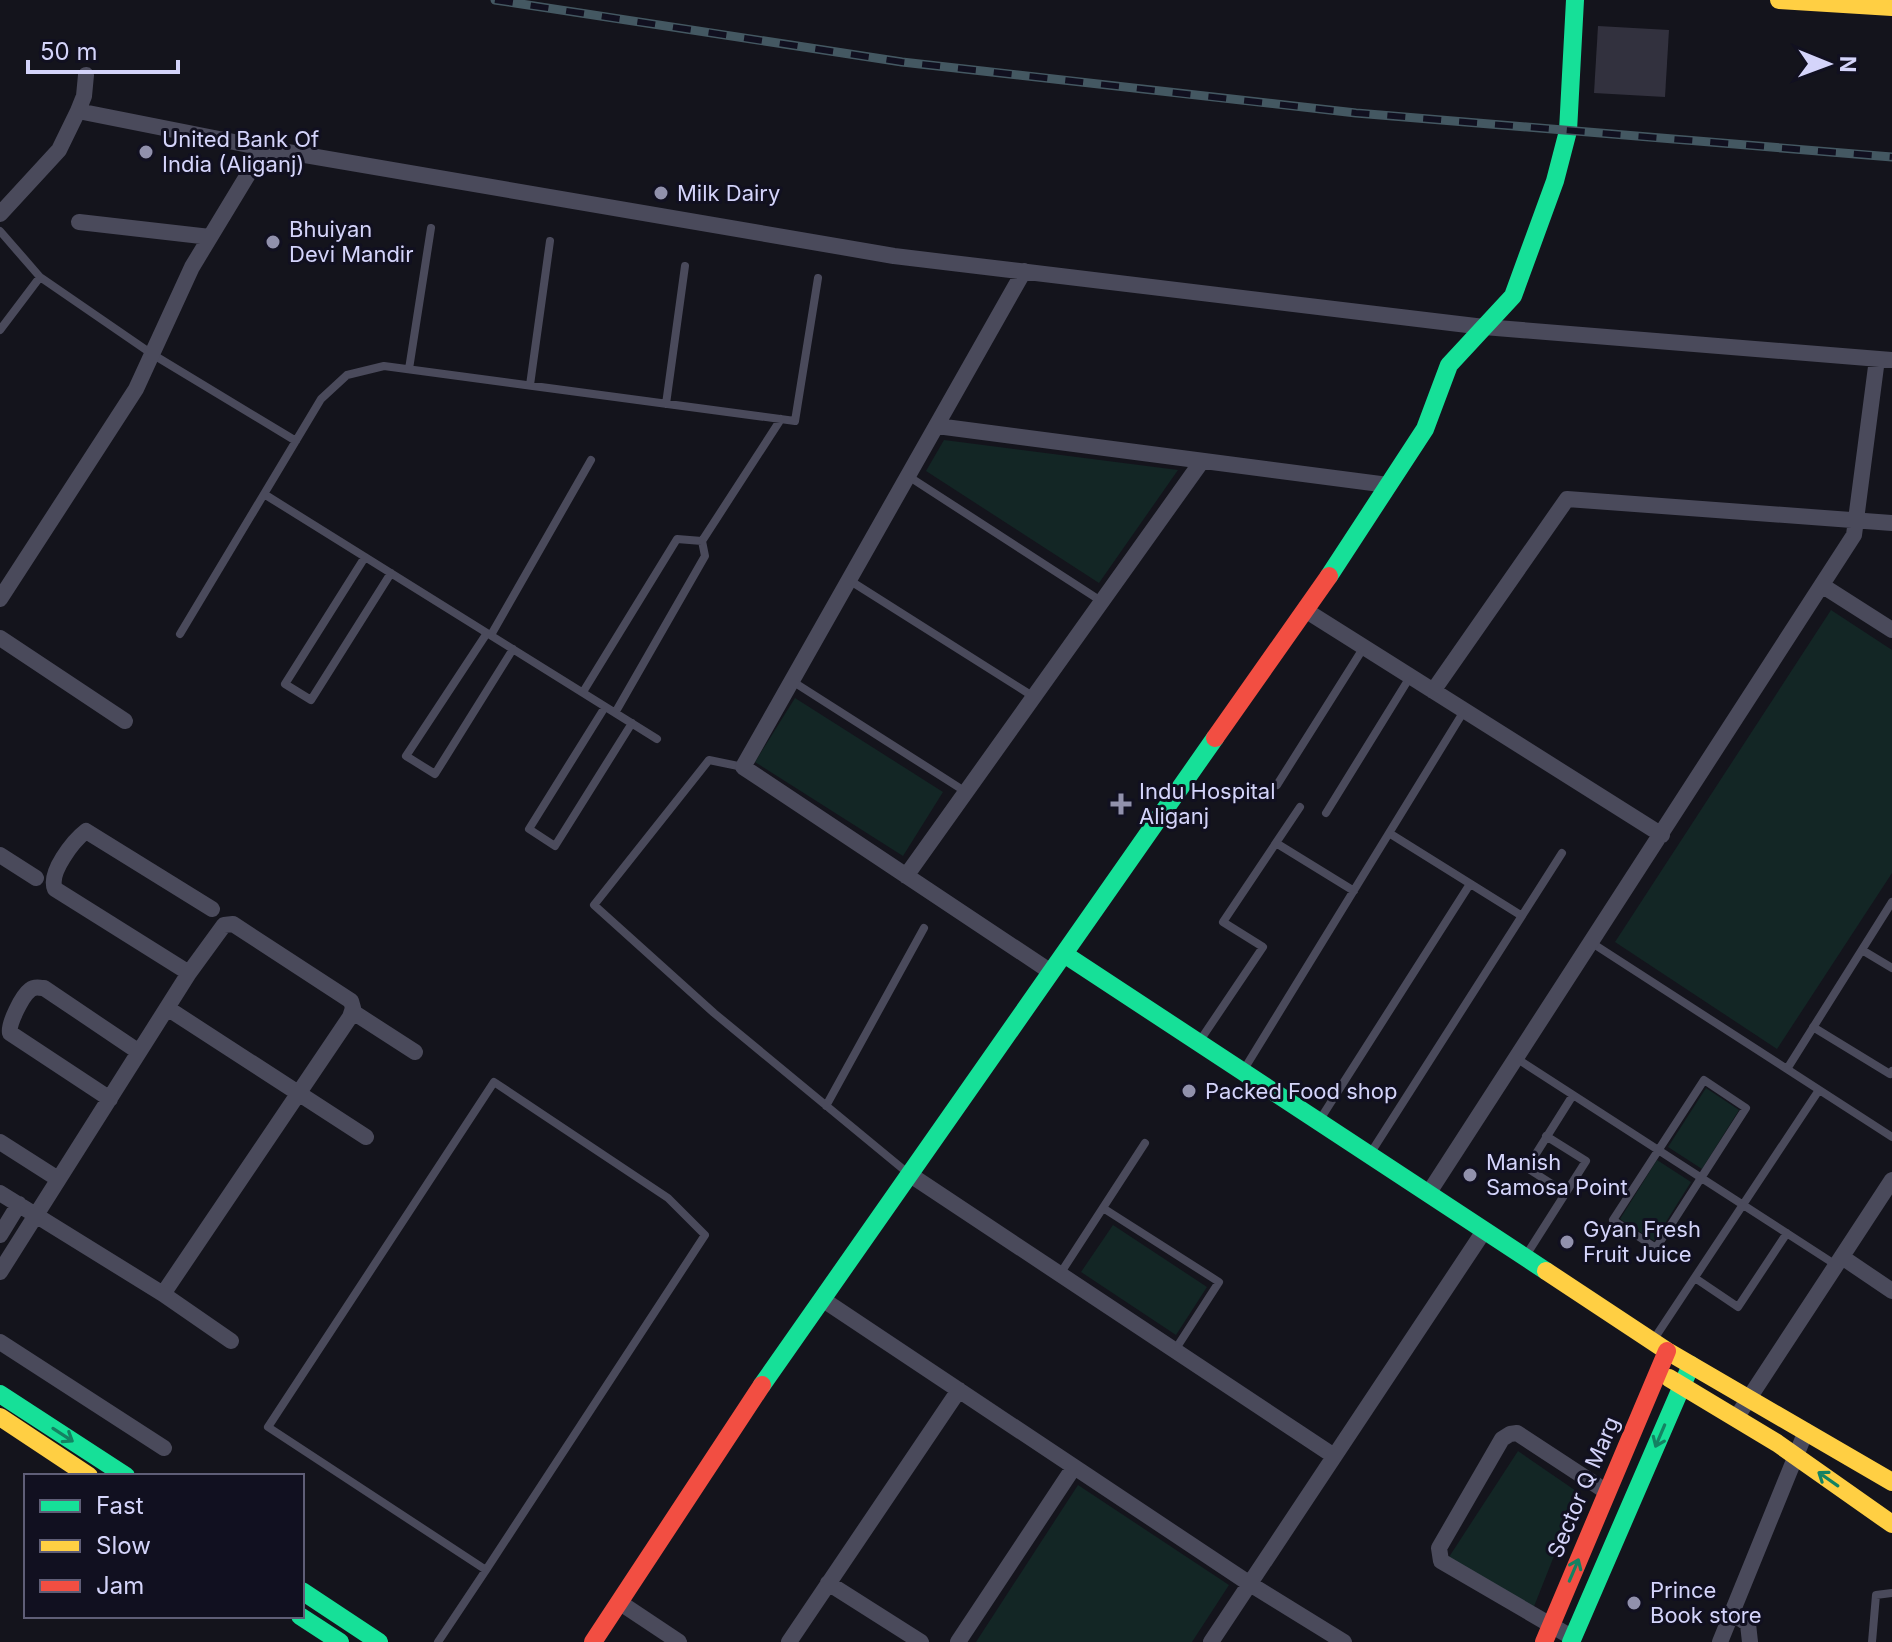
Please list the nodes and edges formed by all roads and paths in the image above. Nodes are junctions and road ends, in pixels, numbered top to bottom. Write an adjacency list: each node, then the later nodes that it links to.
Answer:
1 (1575, 0): 17 (street)
2 (1779, 0): 3 (street)
3 (1892, 7)
4 (86, 75): 5 (street)
5 (78, 111): 6 (street); 7 (street)
6 (264, 148): 11 (street); 14 (street)
7 (0, 214)
8 (79, 222): 11 (street)
9 (431, 228): 21 (lane)
10 (0, 231): 15 (lane)
11 (210, 237): 19 (street)
12 (550, 241): 22 (lane)
13 (685, 266): 23 (lane)
14 (1024, 271): 17 (street); 25 (street)
15 (40, 277): 18 (lane); 19 (lane)
16 (818, 278): 24 (lane)
17 (1484, 327): 20 (street); 30 (street)
18 (0, 330)
19 (152, 354): 26 (lane); 39 (street)
20 (1885, 359): 32 (street)
21 (409, 369): 22 (lane); 26 (lane)
22 (530, 385): 23 (lane)
23 (666, 404): 24 (lane)
24 (781, 419): 34 (lane)
25 (937, 426): 28 (street); 29 (street)
26 (296, 441): 31 (lane)
27 (591, 460): 44 (lane)
28 (1202, 461): 30 (street); 40 (street)
29 (908, 476): 37 (street); 40 (lane)
30 (1388, 485): 41 (street)
31 (264, 494): 35 (lane); 43 (lane)
32 (1856, 520): 33 (street); 38 (street); 50 (street)
33 (1892, 523)
34 (702, 541): 51 (lane); 55 (lane)
35 (365, 557): 36 (lane); 36 (lane)
36 (391, 573): 44 (lane)
37 (849, 580): 49 (street); 52 (lane)
38 (1823, 586): 42 (street); 65 (street)
39 (0, 599)
40 (1101, 601): 52 (street)
41 (1305, 610): 46 (street); 79 (street)
42 (1892, 630)
43 (180, 634)
44 (489, 634): 47 (lane); 47 (lane)
45 (0, 638): 56 (street)
46 (1364, 647): 48 (street); 60 (lane)
47 (513, 649): 51 (lane)
48 (1410, 677): 50 (street); 63 (lane)
49 (792, 681): 59 (street); 61 (lane)
50 (1433, 691): 54 (street)
51 (583, 692): 53 (lane)
52 (1034, 697): 61 (street)
53 (605, 707): 55 (lane); 57 (lane)
54 (1464, 711): 64 (lane); 65 (street)
55 (615, 713): 57 (lane)
56 (125, 721)
57 (632, 723): 58 (lane)
58 (657, 739)
59 (743, 767): 69 (street); 97 (lane)
60 (1277, 785)
61 (966, 792): 69 (street)
62 (1300, 807): 66 (lane)
63 (1326, 813)
64 (1389, 833): 71 (lane); 72 (lane)
65 (1662, 835): 77 (street)
66 (1276, 843): 72 (lane); 86 (lane)
67 (1562, 853): 75 (lane)
68 (0, 855): 70 (street)
69 (906, 876): 81 (street)
70 (36, 878)
71 (1470, 884): 75 (lane); 98 (lane)
72 (1354, 891): 92 (lane)
73 (1892, 902): 78 (lane)
74 (212, 909): 82 (street)
75 (1522, 916): 105 (lane)
76 (924, 928): 97 (lane)
77 (1592, 943): 89 (street); 90 (lane)
78 (1862, 950): 80 (lane); 85 (lane)
79 (1064, 954): 81 (street); 86 (street)
80 (1892, 968)
81 (1051, 972): 106 (street)
82 (189, 973): 83 (street); 84 (street)
83 (167, 1008): 87 (street); 94 (street)
84 (353, 1012): 88 (street); 94 (street)
85 (1813, 1027): 90 (lane); 91 (lane)
86 (1198, 1043): 92 (street)
87 (139, 1052): 96 (street); 96 (street)
88 (415, 1052)
89 (1516, 1058): 95 (lane); 112 (street)
90 (1787, 1069): 93 (lane)
91 (1892, 1071)
92 (1243, 1072): 98 (street)
93 (1819, 1090): 101 (lane); 114 (lane)
94 (299, 1094): 100 (street); 126 (street)
95 (1573, 1095): 99 (lane); 104 (lane)
96 (110, 1099): 108 (street)
97 (826, 1106): 106 (lane)
98 (1319, 1122): 105 (street)
99 (1546, 1136): 111 (lane); 111 (lane)
100 (366, 1137)
101 (1892, 1137)
102 (0, 1142): 108 (street)
103 (1145, 1143): 115 (lane)
104 (1658, 1150): 107 (lane); 107 (lane); 107 (lane)
105 (1369, 1155): 112 (street)
106 (909, 1174): 123 (street); 127 (street)
107 (1701, 1178): 114 (lane)
108 (58, 1179): 116 (street)
109 (1892, 1180): 121 (street)
110 (0, 1193): 113 (street)
111 (1566, 1193): 120 (lane)
112 (1428, 1194): 117 (street)
113 (19, 1204): 116 (street); 119 (street)
114 (1743, 1205): 118 (lane); 124 (lane)
115 (1103, 1208): 123 (lane); 131 (lane)
116 (36, 1214): 122 (street); 126 (street)
117 (1484, 1231): 120 (street); 142 (street)
118 (1787, 1233): 121 (lane); 124 (lane)
119 (0, 1235)
120 (1525, 1257): 130 (street)
121 (1839, 1261): 125 (street); 137 (street)
122 (0, 1272)
123 (1060, 1274): 131 (street)
124 (1695, 1278): 130 (lane)
125 (1892, 1291)
126 (163, 1294): 128 (street)
127 (822, 1299): 135 (street); 155 (street)
128 (231, 1341)
129 (0, 1342): 141 (street)
130 (1660, 1346): 132 (street); 133 (street, Sector Q Marg)
131 (1175, 1350): 142 (street)
132 (1691, 1365): 134 (street); 137 (street)
133 (1658, 1373): 134 (street); 148 (street, Sector Q Marg)
134 (1682, 1386): 139 (street); 160 (street, one-way to 160)
135 (959, 1390): 144 (street); 151 (street)
136 (0, 1394): 146 (street, one-way to 146)
137 (1749, 1398): 139 (street); 140 (street)
138 (0, 1417): 145 (street)
139 (1736, 1418): 143 (street)
140 (1806, 1431): 143 (street); 147 (street)
141 (164, 1448)
142 (1334, 1456): 152 (street)
143 (1796, 1456): 149 (street, one-way to 143); 156 (street)
144 (1074, 1467): 152 (street); 168 (street)
145 (86, 1474)
146 (123, 1474)
147 (1892, 1482)
148 (1607, 1492): 158 (street, Sector Q Marg, one-way to 148); 158 (street)
149 (1892, 1524)
150 (486, 1570): 150 (lane); 163 (lane)
151 (828, 1583): 166 (street); 167 (street)
152 (1250, 1584): 169 (street); 170 (street)
153 (304, 1593): 159 (street)
154 (1892, 1593): 173 (lane)
155 (619, 1602): 164 (street); 165 (street)
156 (1732, 1613): 171 (street); 172 (street)
157 (303, 1618): 161 (street)
158 (1547, 1634): 160 (street)
159 (357, 1636): 162 (street)
160 (1572, 1640)
161 (340, 1642)
162 (379, 1642)
163 (438, 1642)
164 (593, 1642)
165 (679, 1642)
166 (789, 1642)
167 (921, 1642)
168 (958, 1642)
169 (1211, 1642)
170 (1344, 1642)
171 (1720, 1642)
172 (1750, 1642)
173 (1872, 1642)

